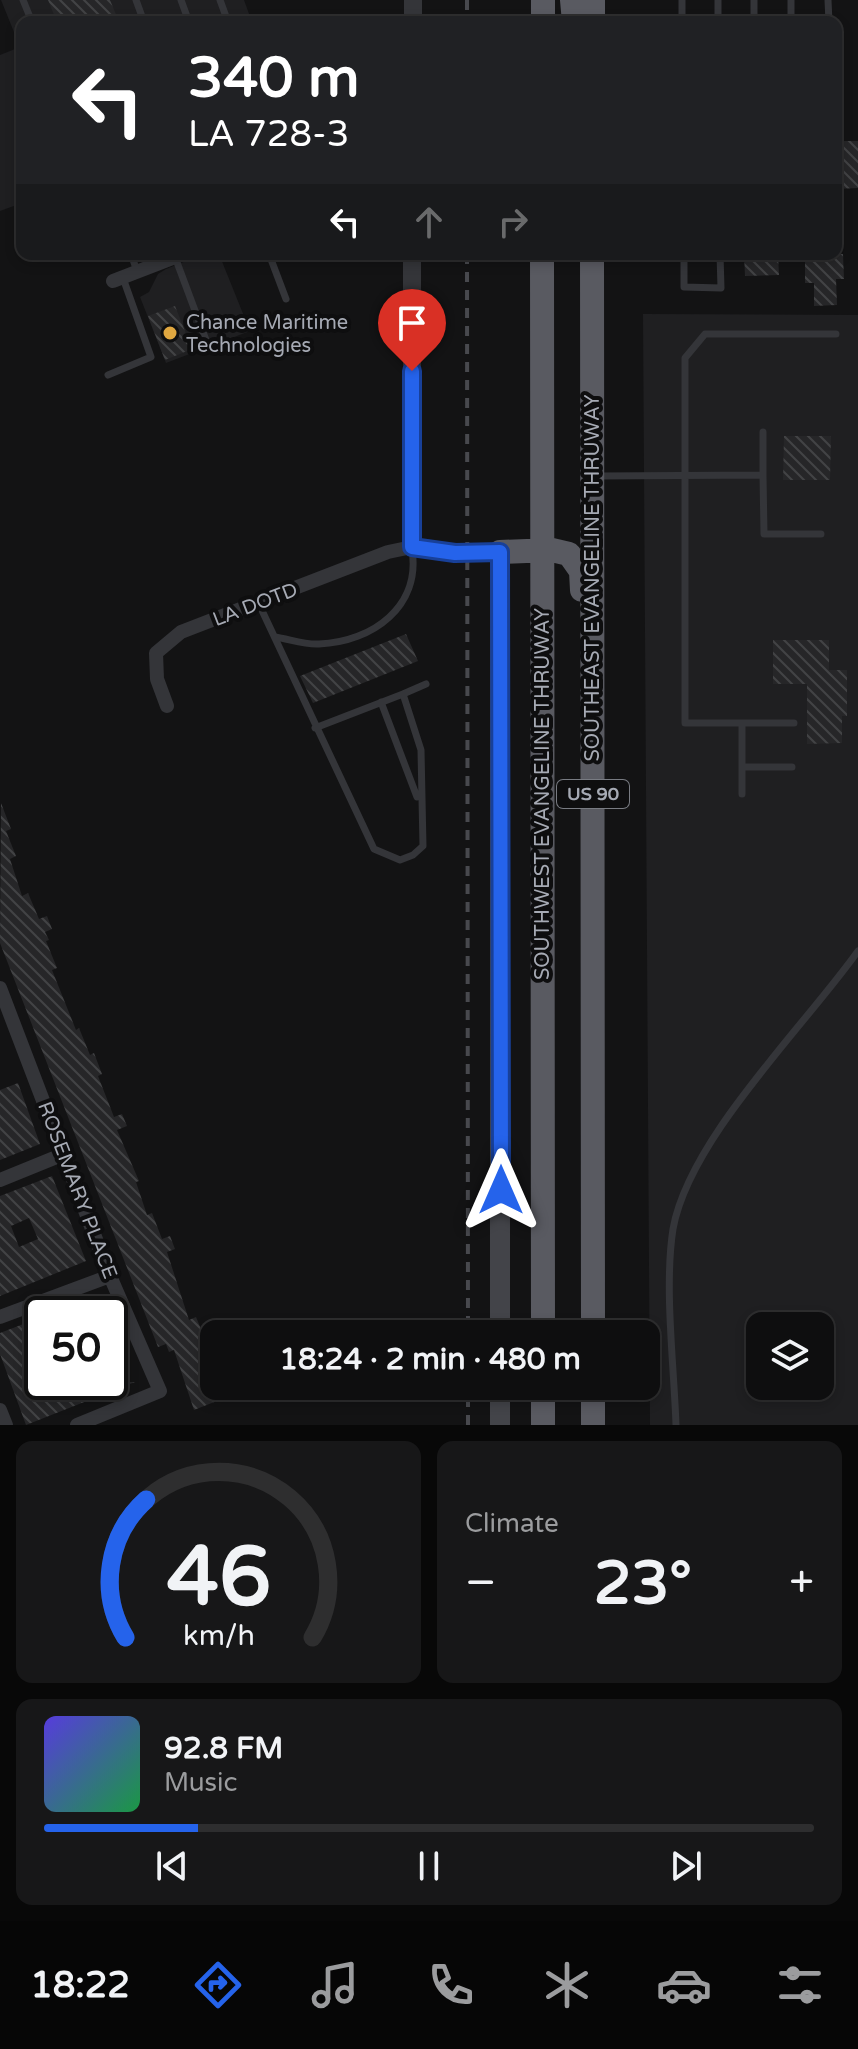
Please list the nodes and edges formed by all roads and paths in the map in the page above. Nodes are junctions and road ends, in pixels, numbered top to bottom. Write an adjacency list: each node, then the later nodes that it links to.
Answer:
1 (129, 260): 10 (lane)
2 (169, 260): 10 (street)
3 (180, 260): 13 (lane)
4 (271, 260): 11 (lane)
5 (412, 260): 20 (street)
6 (542, 260): 21 (highway, SOUTHWEST EVANGELINE THRUWAY / US 90)
7 (592, 260): 18 (highway, SOUTHEAST EVANGELINE THRUWAY / US 90)
8 (684, 260): 9 (lane)
9 (720, 260)
10 (124, 277): 14 (lane)
11 (286, 299)
12 (836, 334): 16 (lane)
13 (206, 340)
14 (108, 375)
15 (763, 432): 17 (lane)
16 (685, 475): 17 (lane); 18 (lane); 31 (lane)
17 (763, 475): 19 (lane)
18 (592, 476): 25 (highway, SOUTHEAST EVANGELINE THRUWAY / US 90)
19 (821, 534)
20 (412, 547): 22 (street); 23 (street, LA DOTD); 26 (lane)
21 (542, 550): 22 (highway); 24 (highway, SOUTHWEST EVANGELINE THRUWAY / US 90); 25 (highway)
22 (500, 552): 24 (highway); 44 (main road)
23 (258, 602): 26 (lane); 30 (street, LA DOTD)
24 (542, 606): 45 (highway, SOUTHWEST EVANGELINE THRUWAY / US 90)
25 (593, 618): 46 (highway, SOUTHEAST EVANGELINE THRUWAY / US 90)
26 (275, 637): 33 (lane)
27 (426, 684): 28 (lane)
28 (403, 694): 29 (lane); 37 (lane)
29 (381, 702): 33 (lane); 37 (lane)
30 (167, 706)
31 (742, 723): 32 (lane); 34 (lane)
32 (794, 723)
33 (315, 728): 37 (lane)
34 (742, 767): 35 (lane); 36 (lane)
35 (792, 767)
36 (742, 794)
37 (420, 802)
38 (858, 951): 56 (lane)
39 (0, 988): 40 (street, ROSEMARY PLACE)
40 (64, 1154): 41 (street); 42 (street, ROSEMARY PLACE)
41 (0, 1180)
42 (110, 1276): 43 (street); 52 (street, ROSEMARY PLACE)
43 (0, 1317)
44 (500, 1320)
45 (543, 1320)
46 (593, 1320)
47 (500, 1400): 53 (main road)
48 (543, 1400): 54 (highway)
49 (593, 1400): 55 (highway)
50 (0, 1410): 51 (street)
51 (6, 1425)
52 (77, 1425)
53 (500, 1425)
54 (543, 1425)
55 (593, 1425)
56 (676, 1425)

